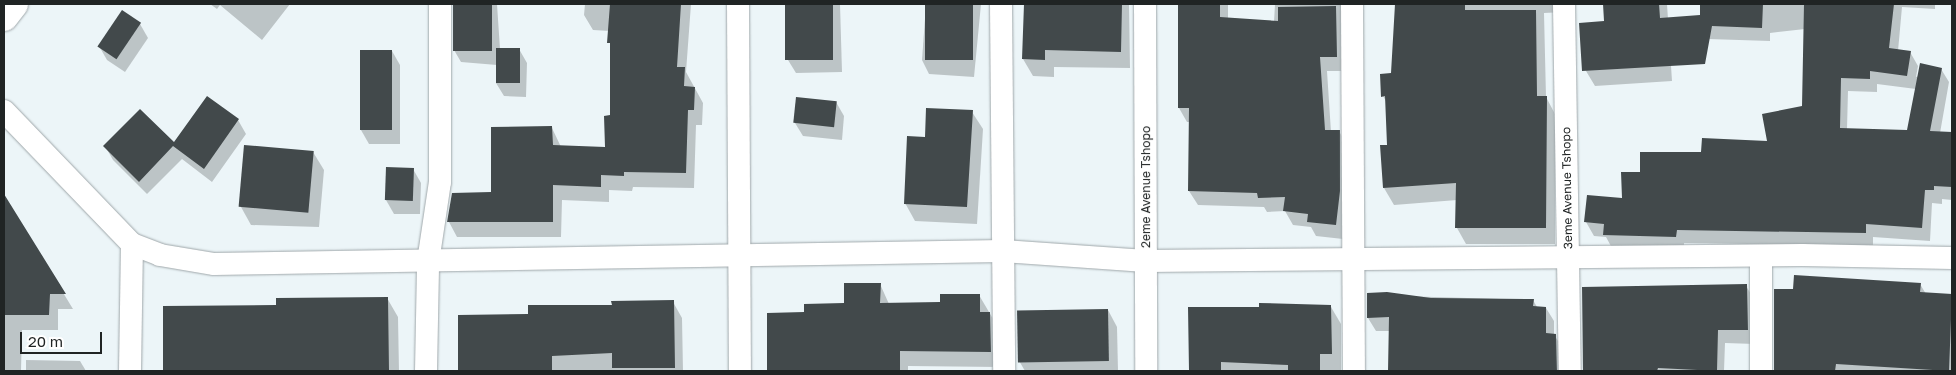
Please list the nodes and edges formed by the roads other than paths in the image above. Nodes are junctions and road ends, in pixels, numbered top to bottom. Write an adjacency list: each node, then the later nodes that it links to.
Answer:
1 (14, 4): 8 (street)
2 (440, 4): 18 (street)
3 (738, 4): 12 (street)
4 (1001, 4): 11 (street)
5 (1145, 4): 17 (street, 2eme Avenue Tshopo)
6 (1352, 4): 15 (street)
7 (1564, 4): 14 (street, 3eme Avenue Tshopo)
8 (4, 17)
9 (4, 111): 10 (street)
10 (132, 244): 18 (street); 19 (street)
11 (1003, 252): 12 (street); 17 (street); 22 (street)
12 (738, 256): 18 (street); 21 (street)
13 (1761, 256): 14 (street); 16 (street); 26 (street)
14 (1568, 257): 15 (street); 25 (street, 3eme Avenue Tshopo)
15 (1352, 258): 17 (street); 24 (street)
16 (1952, 258)
17 (1146, 261): 23 (street, 2eme Avenue Tshopo)
18 (428, 262): 20 (street)
19 (130, 371)
20 (426, 371)
21 (740, 371)
22 (1004, 371)
23 (1146, 371)
24 (1354, 371)
25 (1570, 371)
26 (1761, 371)

